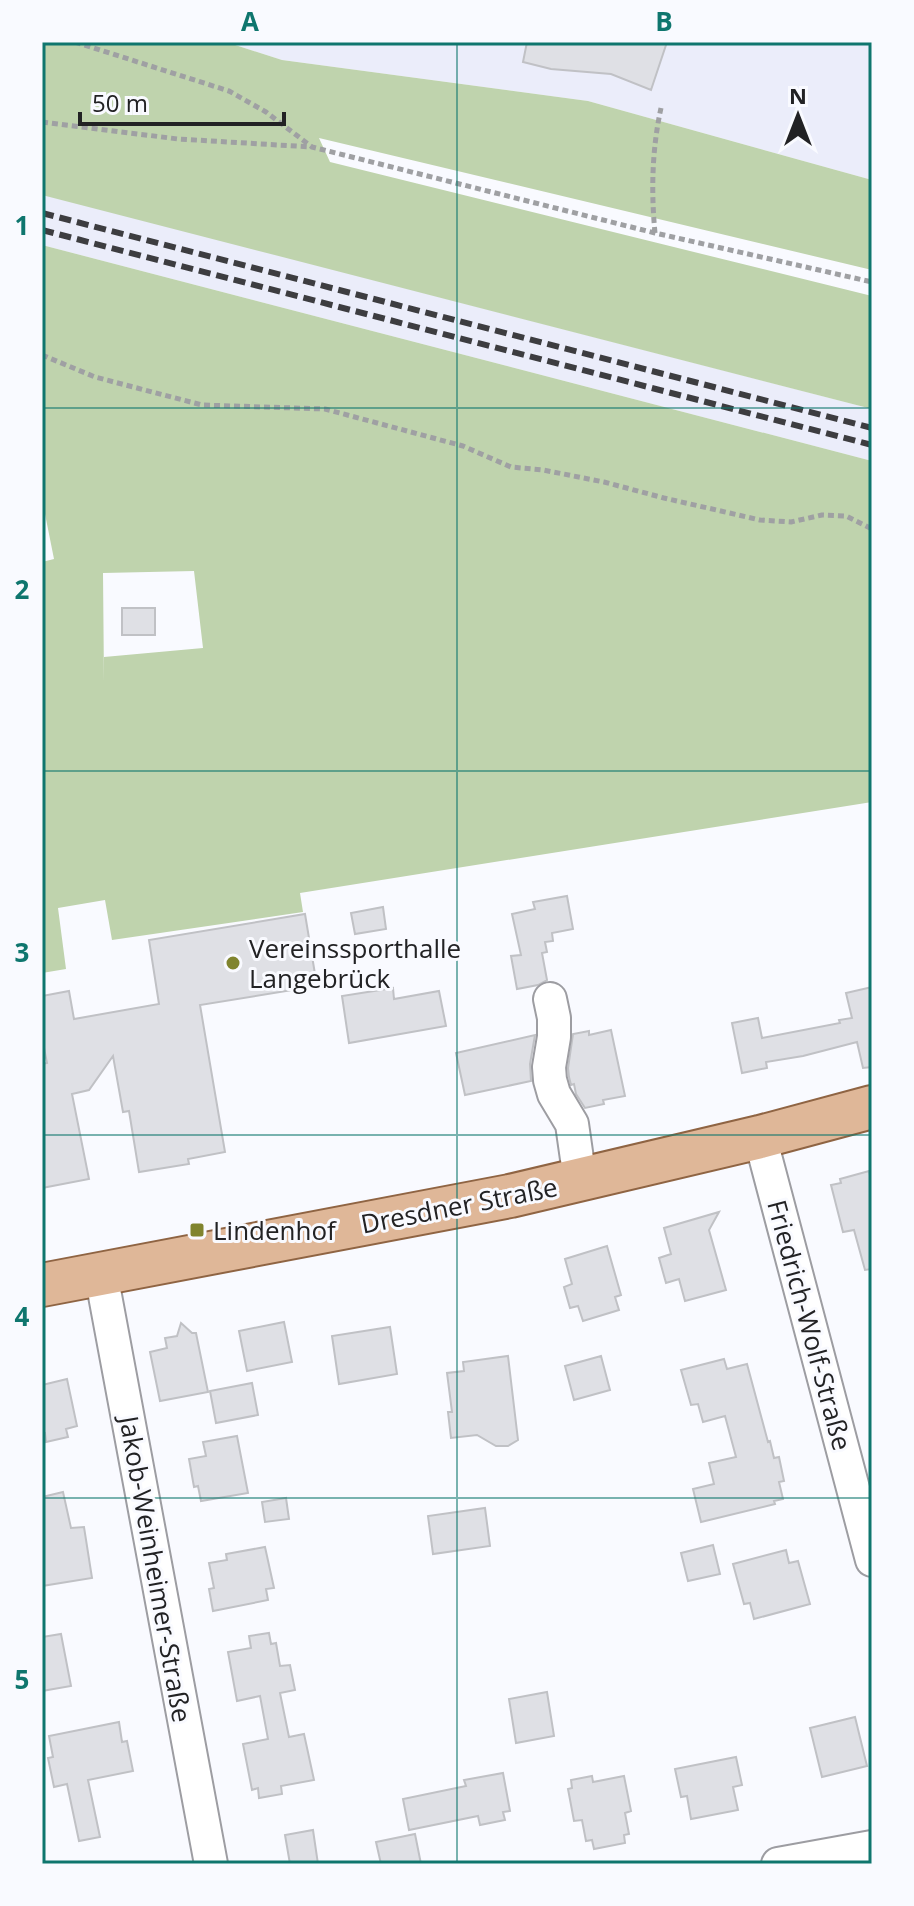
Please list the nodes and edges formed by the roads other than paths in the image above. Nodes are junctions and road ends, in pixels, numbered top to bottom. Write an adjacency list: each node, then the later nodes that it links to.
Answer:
1 (550, 999): 4 (street)
2 (872, 1107): 3 (main road, Dresdner Straße)
3 (760, 1137): 4 (main road, Dresdner Straße); 7 (street, Friedrich-Wolf-Straße)
4 (580, 1180): 5 (main road, Dresdner Straße)
5 (101, 1274): 6 (main road, Dresdner Straße); 9 (street, Jakob-Weinheimer-Straße)
6 (42, 1285)
7 (872, 1560)
8 (872, 1847): 10 (street)
9 (211, 1864)
10 (778, 1864)

